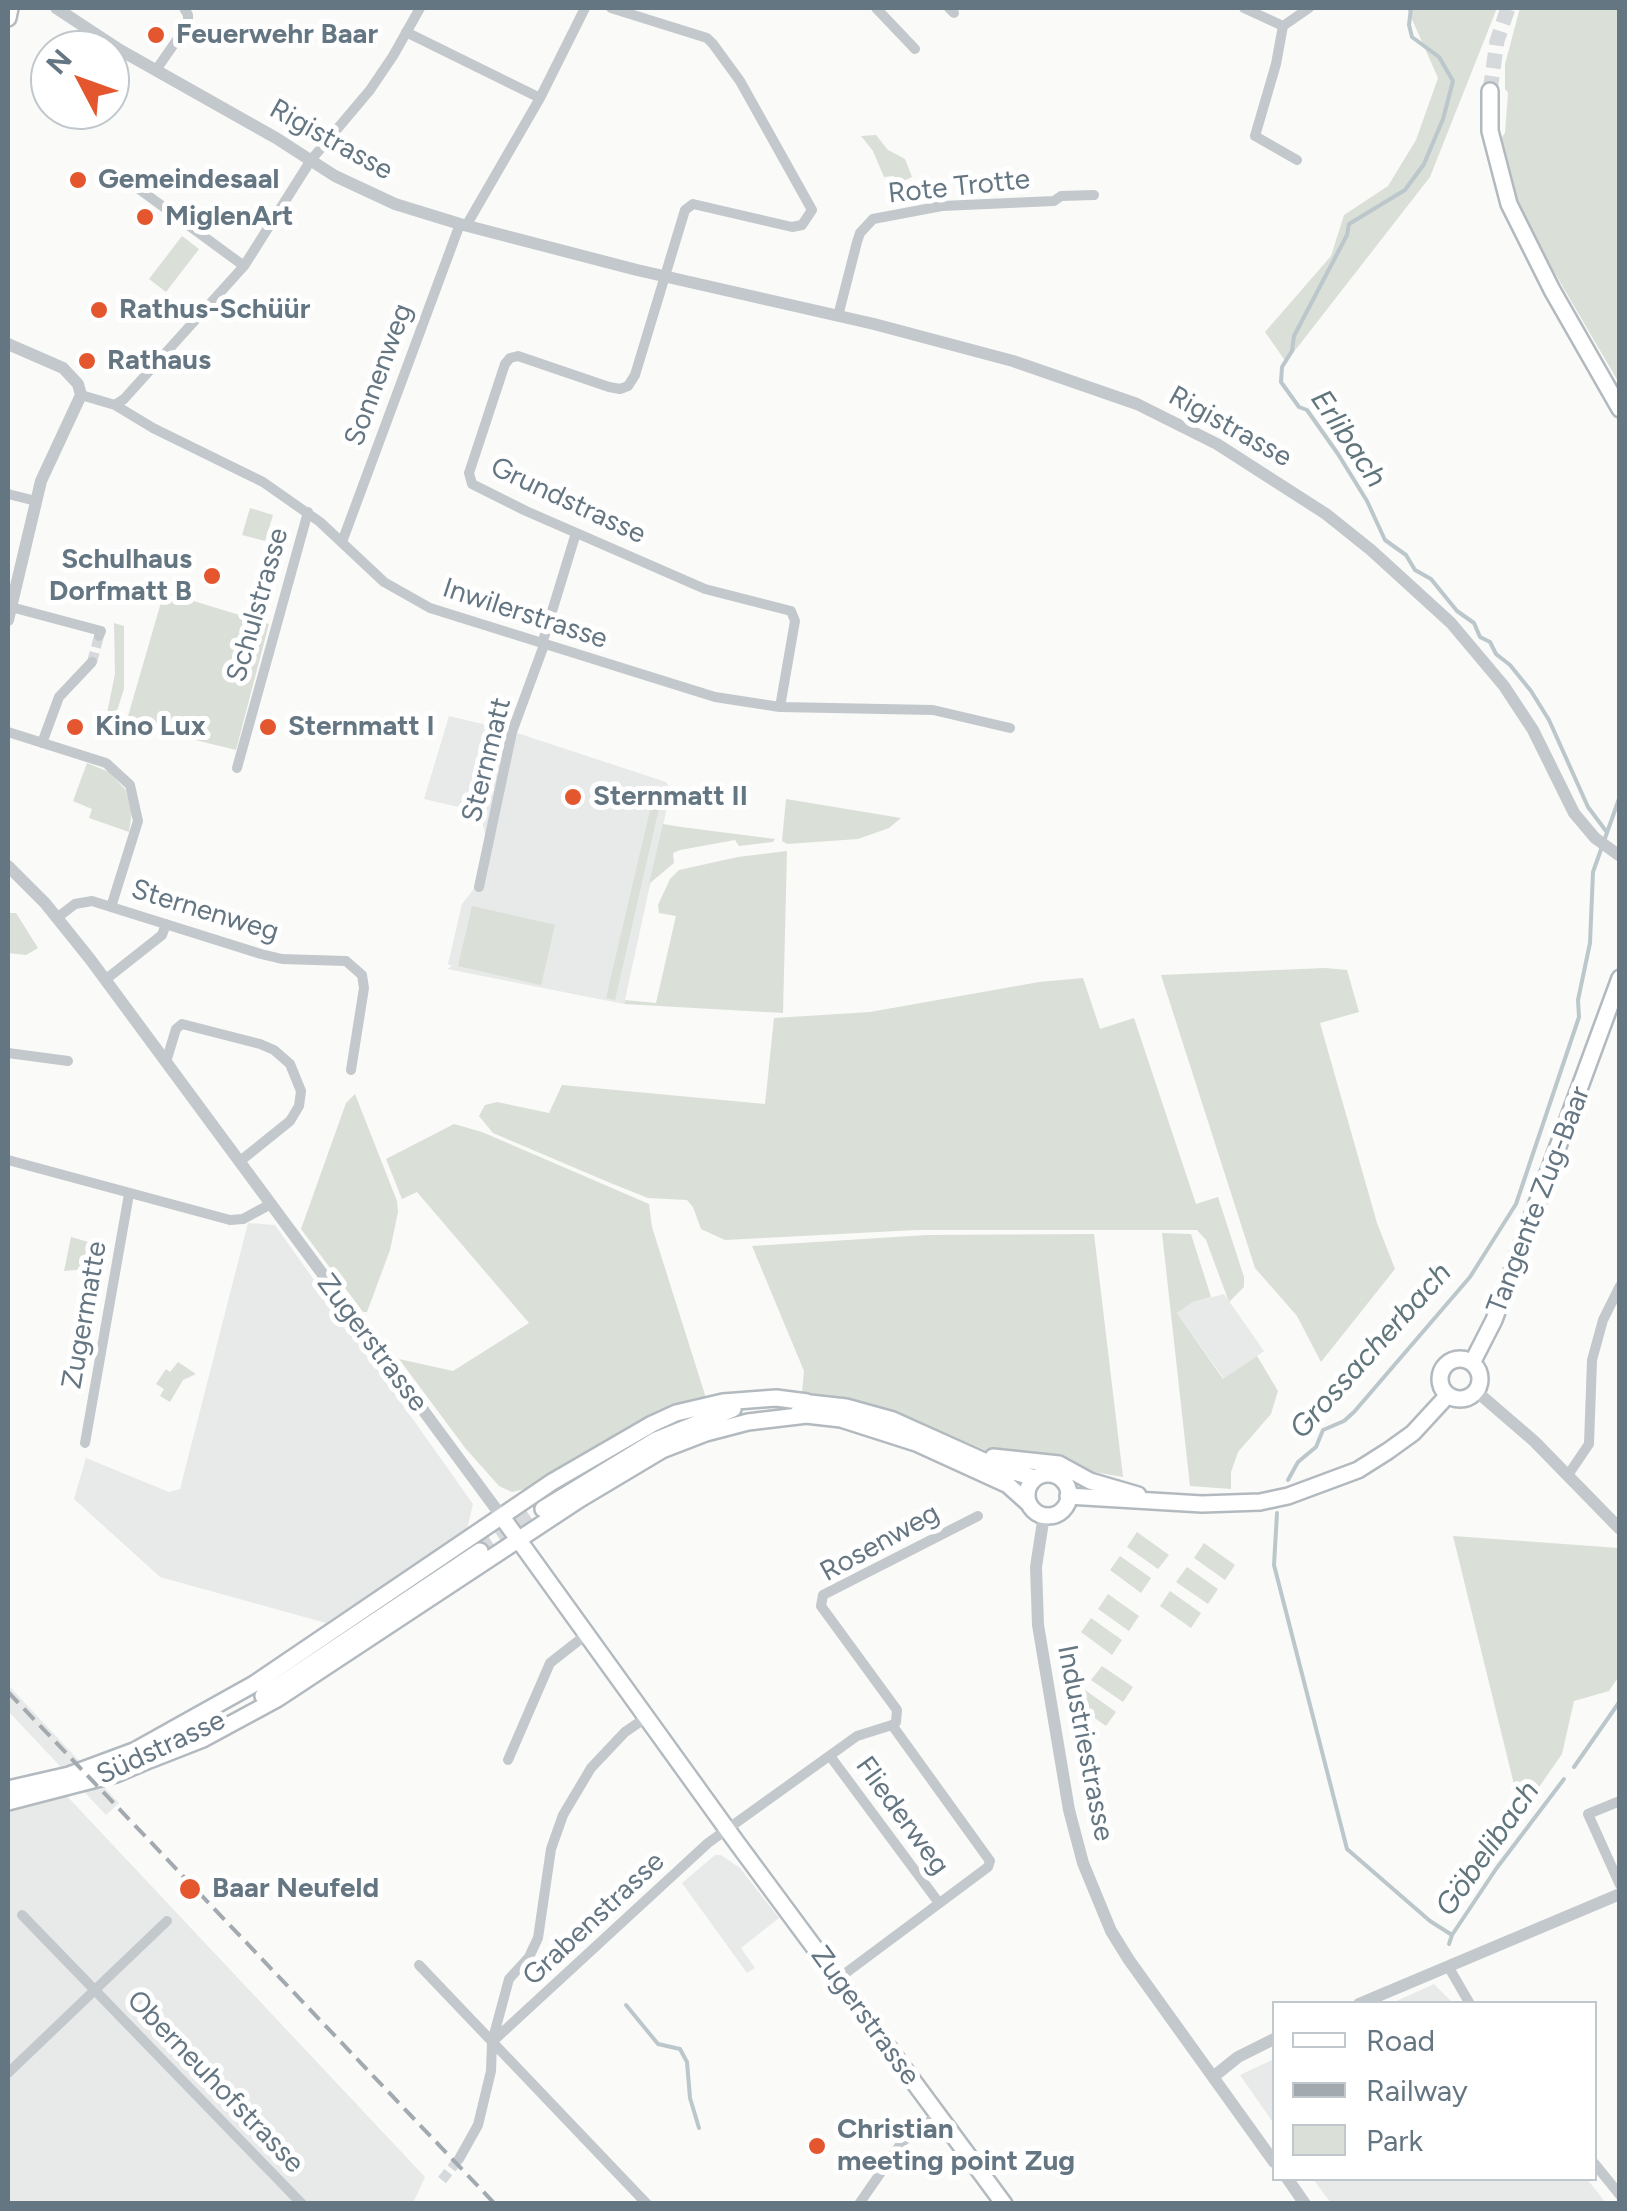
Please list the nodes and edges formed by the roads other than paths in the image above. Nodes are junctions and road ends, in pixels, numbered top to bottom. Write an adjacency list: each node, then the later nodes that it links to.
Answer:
1 (10, 8): 10 (main road)
2 (56, 8): 14 (street, Rigistrasse)
3 (184, 8): 14 (street)
4 (420, 8): 12 (street)
5 (584, 8): 16 (street, Sonnenweg)
6 (611, 8): 23 (street)
7 (876, 8): 13 (street)
8 (1244, 8): 11 (street)
9 (1309, 8): 11 (street)
10 (8, 18)
11 (1284, 26): 18 (street)
12 (406, 32): 16 (street); 17 (street)
13 (914, 49)
14 (156, 70): 17 (street, Rigistrasse)
15 (1490, 90): 28 (main road)
16 (540, 98): 21 (street, Sonnenweg)
17 (311, 160): 21 (street, Rigistrasse); 22 (street)
18 (1297, 160)
19 (139, 188): 22 (street)
20 (1094, 194): 24 (street, Rote Trotte)
21 (463, 225): 23 (street, Rigistrasse); 33 (street, Sonnenweg)
22 (244, 266): 27 (street)
23 (664, 275): 24 (street, Rigistrasse); 32 (street, Grundstrasse)
24 (838, 316): 43 (street, Rigistrasse)
25 (8, 344): 26 (street)
26 (81, 395): 27 (street, Inwilerstrasse); 30 (street)
27 (115, 404): 31 (street, Inwilerstrasse)
28 (1620, 409)
29 (8, 494): 30 (street)
30 (36, 501): 34 (street)
31 (308, 512): 33 (street, Inwilerstrasse); 42 (street, Schulstrasse)
32 (576, 534): 36 (street, Sternmatt); 38 (street, Grundstrasse)
33 (342, 542): 36 (street, Inwilerstrasse)
34 (9, 614): 35 (street)
35 (100, 634)
36 (543, 644): 38 (street, Inwilerstrasse); 45 (street, Sternmatt)
37 (92, 662): 41 (street)
38 (780, 706): 39 (street, Inwilerstrasse)
39 (1010, 728)
40 (8, 732): 41 (street)
41 (42, 743): 46 (street)
42 (236, 768)
43 (1615, 853)
44 (10, 875): 47 (street, Zugerstrasse)
45 (480, 888)
46 (111, 907): 47 (street, Sternenweg); 48 (street, Sternenweg)
47 (58, 917): 50 (street, Zugerstrasse)
48 (166, 924): 50 (street); 54 (street, Sternenweg)
49 (1620, 978): 60 (main road, Tangente Zug-Baar)
50 (105, 980): 53 (street, Zugerstrasse)
51 (8, 1054): 52 (street)
52 (68, 1061)
53 (166, 1062): 56 (street, Zugerstrasse); 56 (street)
54 (351, 1070)
55 (8, 1160): 57 (street)
56 (240, 1162): 58 (street, Zugerstrasse)
57 (129, 1194): 58 (street); 64 (street, Zugermatte)
58 (269, 1205): 74 (street, Zugerstrasse)
59 (1620, 1286): 66 (street)
60 (1472, 1363): 61 (main road); 62 (main road)
61 (1476, 1392): 62 (main road); 66 (street)
62 (1448, 1395): 69 (main road)
63 (807, 1408): 65 (main road); 70 (main road); 71 (main road); 74 (main road); 76 (main road)
64 (84, 1444)
65 (958, 1447): 67 (main road); 69 (main road)
66 (1568, 1475): 75 (street)
67 (1035, 1478): 68 (main road); 70 (main road)
68 (1068, 1496): 69 (main road); 72 (main road)
69 (1150, 1502)
70 (1028, 1503): 72 (main road)
71 (543, 1509)
72 (1044, 1515): 104 (street, Industriestrasse)
73 (978, 1516): 81 (street, Rosenweg)
74 (502, 1517): 76 (main road, Zugerstrasse); 82 (main road)
75 (1620, 1529)
76 (519, 1540): 78 (main road, Zugerstrasse); 84 (main road)
77 (480, 1551): 79 (main road, Südstrasse)
78 (587, 1634): 80 (main road, Zugerstrasse); 85 (street)
79 (302, 1668): 82 (main road, Südstrasse); 84 (main road, Südstrasse)
80 (647, 1717): 89 (main road, Zugerstrasse); 102 (street)
81 (892, 1726): 83 (street); 92 (street, Rosenweg)
82 (134, 1751): 86 (main road, Südstrasse)
83 (830, 1756): 89 (street); 92 (street, Fliederweg)
84 (152, 1760): 88 (main road, Südstrasse)
85 (508, 1760)
86 (8, 1789)
87 (1620, 1801): 90 (street)
88 (8, 1802)
89 (727, 1828): 97 (main road, Zugerstrasse); 102 (street, Grabenstrasse)
90 (1620, 1885)
91 (1620, 1894): 96 (street)
92 (938, 1903): 97 (street)
93 (22, 1915): 98 (street, Oberneuhofstrasse)
94 (168, 1921): 98 (street, Oberneuhofstrasse)
95 (419, 1964): 102 (street)
96 (1448, 1966): 99 (street); 100 (street)
97 (840, 1978): 105 (main road, Zugerstrasse)
98 (96, 1991): 103 (street, Oberneuhofstrasse); 111 (street, Oberneuhofstrasse)
99 (1366, 2001)
100 (1468, 2001)
101 (1272, 2039): 104 (street)
102 (492, 2042): 106 (street); 112 (street)
103 (8, 2073)
104 (1213, 2076): 107 (street, Industriestrasse)
105 (938, 2115): 113 (street); 114 (main road, Zugerstrasse)
106 (459, 2159)
107 (1272, 2159)
108 (1597, 2166): 110 (street)
109 (1289, 2181): 115 (street)
110 (1620, 2195)
111 (302, 2204)
112 (647, 2204)
113 (858, 2204)
114 (1004, 2204)
115 (1305, 2204)

